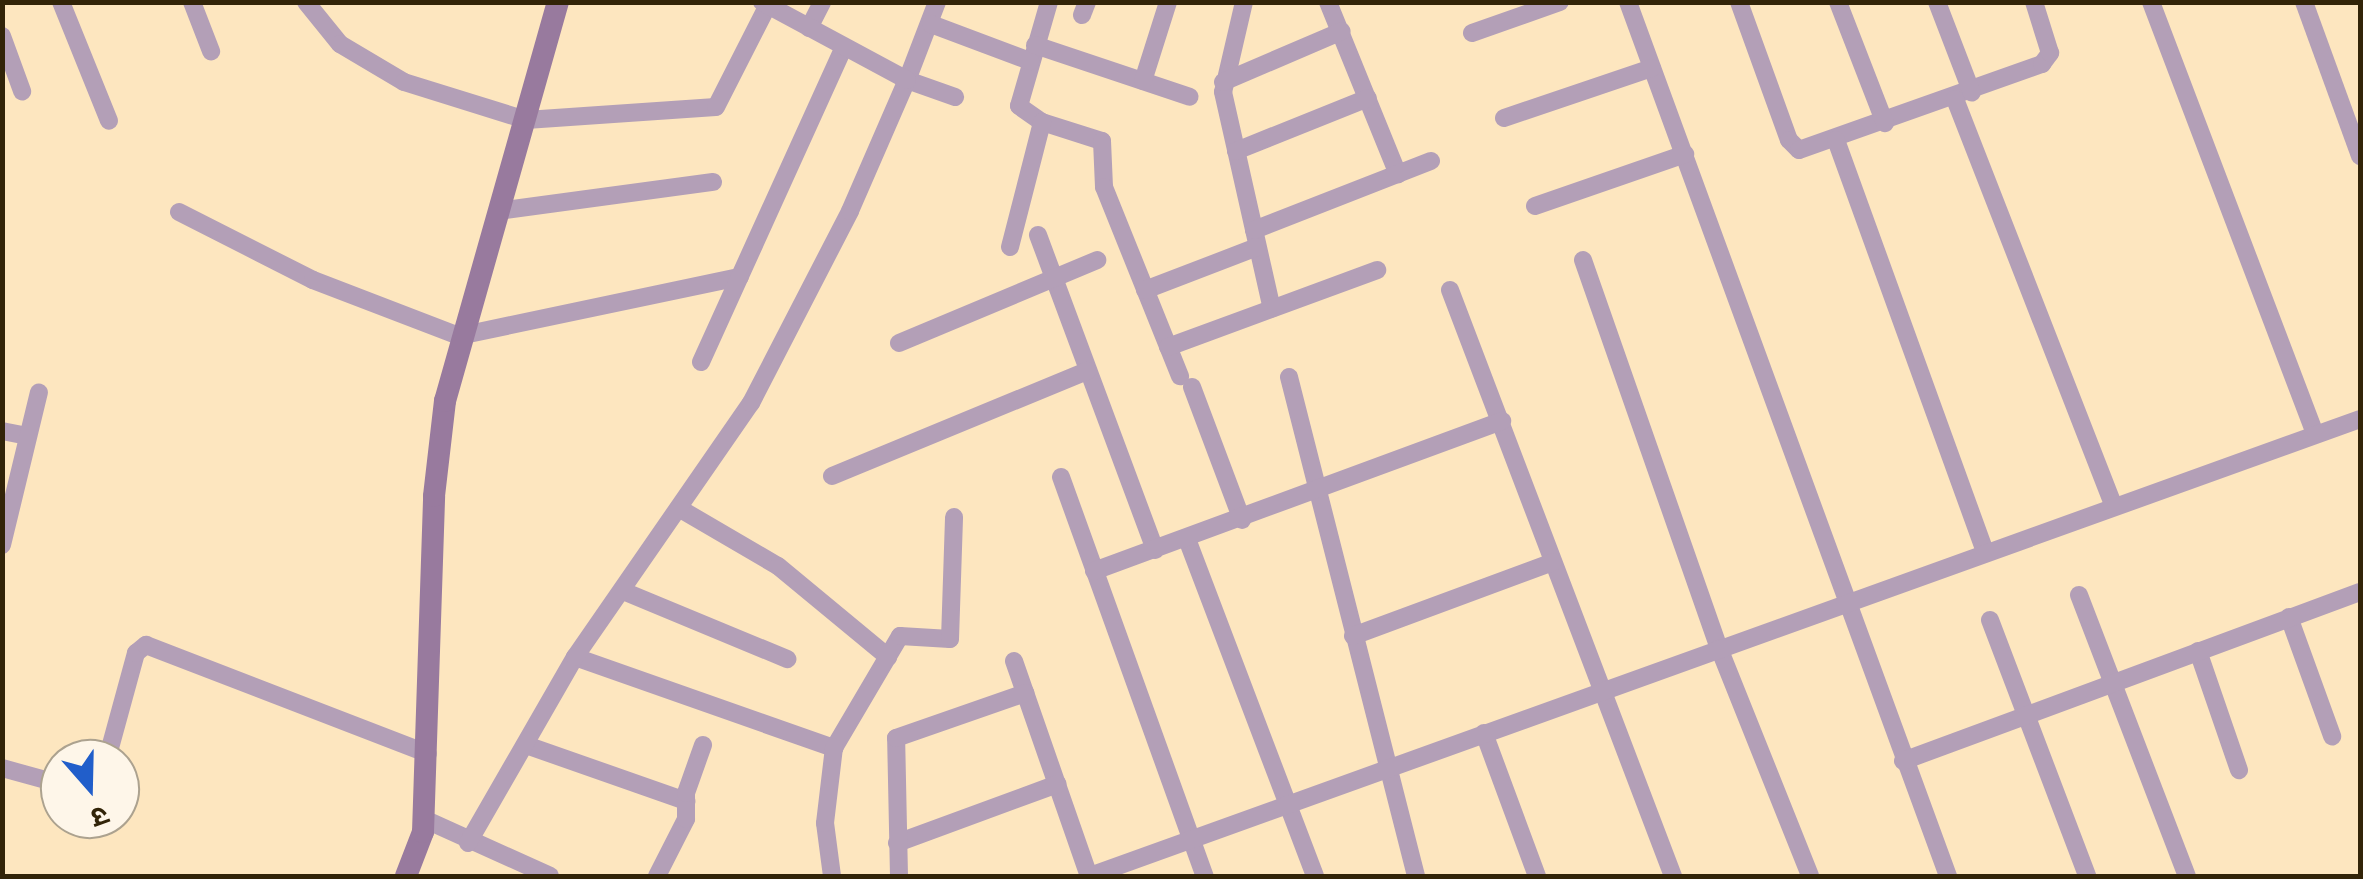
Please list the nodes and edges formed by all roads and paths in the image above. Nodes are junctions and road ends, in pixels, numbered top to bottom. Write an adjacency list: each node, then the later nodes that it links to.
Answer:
1 (61, 2): 39 (street)
2 (192, 2): 26 (street)
3 (306, 2): 38 (street)
4 (558, 2): 38 (street)
5 (822, 2): 21 (street)
6 (936, 2): 20 (street)
7 (1049, 2): 27 (street)
8 (1168, 2): 30 (street)
9 (1244, 2): 31 (street)
10 (1328, 2): 22 (street)
11 (1560, 2): 23 (street)
12 (1628, 2): 28 (street)
13 (1739, 2): 42 (street)
14 (1838, 2): 41 (street)
15 (1937, 2): 33 (street)
16 (2034, 2): 33 (street)
17 (2151, 2): 73 (street)
18 (2304, 2): 45 (street)
19 (765, 4): 21 (street); 38 (street)
20 (931, 24): 27 (street); 29 (street)
21 (809, 28): 25 (street)
22 (1342, 32): 31 (street); 36 (street)
23 (1472, 32)
24 (2, 36): 32 (street)
25 (844, 47): 29 (street); 58 (street)
26 (211, 51)
27 (1033, 53): 30 (street); 40 (street)
28 (1652, 68): 37 (street); 44 (street)
29 (907, 80): 34 (street); 79 (street)
30 (1142, 81): 35 (street)
31 (1223, 82): 43 (street)
32 (22, 91)
33 (1964, 96): 41 (street); 78 (street)
34 (955, 97)
35 (1190, 97)
36 (1368, 98): 43 (street); 47 (street)
37 (1504, 118)
38 (526, 120): 51 (street)
39 (109, 121)
40 (1042, 122): 54 (street); 60 (street)
41 (1885, 123): 42 (street)
42 (1836, 140): 85 (street)
43 (1236, 151): 53 (street)
44 (1685, 154): 49 (street); 91 (street)
45 (2360, 156)
46 (1432, 160): 47 (street)
47 (1398, 174): 53 (street)
48 (713, 182): 51 (street)
49 (1536, 206)
50 (178, 212): 63 (street)
51 (498, 212): 63 (street)
52 (1038, 235): 59 (street)
53 (1256, 238): 60 (street); 62 (street)
54 (1010, 247)
55 (1098, 260): 59 (street)
56 (1582, 260): 95 (street)
57 (1377, 270): 62 (street)
58 (740, 277): 63 (street); 66 (street)
59 (1054, 278): 64 (street); 67 (street)
60 (1145, 290): 65 (street)
61 (1450, 290): 71 (street)
62 (1272, 309): 65 (street)
63 (459, 336): 111 (street)
64 (898, 343)
65 (1168, 347): 81 (street)
66 (701, 362)
67 (1088, 372): 75 (street); 84 (street)
68 (1289, 377): 77 (street)
69 (38, 392): 74 (street)
70 (2360, 419): 73 (street)
71 (1502, 421): 77 (street); 86 (street)
72 (2, 431): 74 (street)
73 (2315, 434): 78 (street)
74 (28, 436): 83 (street)
75 (832, 476)
76 (1061, 476): 87 (street)
77 (1319, 491): 81 (street); 94 (street)
78 (2113, 505): 85 (street)
79 (682, 510): 88 (street); 98 (street)
80 (954, 517): 98 (street)
81 (1242, 520): 82 (street)
82 (1187, 538): 84 (street); 119 (street)
83 (2, 545)
84 (1155, 550): 87 (street)
85 (1985, 552): 91 (street)
86 (1553, 562): 94 (street); 102 (street)
87 (1094, 571): 121 (street)
88 (623, 590): 97 (street); 99 (street)
89 (2360, 592): 92 (street)
90 (2080, 595): 101 (street)
91 (1848, 603): 95 (street); 112 (street)
92 (2288, 617): 96 (street); 106 (street)
93 (1990, 620): 104 (street)
94 (1354, 636): 113 (street)
95 (1719, 648): 102 (street); 135 (street)
96 (2198, 651): 101 (street); 115 (street)
97 (575, 657): 108 (street); 110 (street)
98 (888, 657): 110 (street)
99 (787, 659)
100 (1014, 660): 103 (street)
101 (2114, 684): 104 (street); 138 (street)
102 (1602, 691): 105 (street); 134 (street)
103 (1025, 693): 117 (street); 123 (street)
104 (2023, 714): 112 (street); 137 (street)
105 (1484, 733): 113 (street); 133 (street)
106 (2332, 736)
107 (113, 739): 111 (street)
108 (526, 745): 118 (street); 122 (street)
109 (704, 745): 118 (street)
110 (834, 748): 127 (street)
111 (428, 754): 120 (street)
112 (1903, 761): 136 (street)
113 (1390, 767): 119 (street); 132 (street)
114 (2, 768): 116 (street)
115 (2239, 770)
116 (40, 778)
117 (1057, 784): 123 (street); 129 (street)
118 (686, 801): 126 (street)
119 (1288, 805): 121 (street); 131 (street)
120 (424, 819): 122 (street); 124 (street)
121 (1192, 840): 129 (street); 130 (street)
122 (468, 842): 125 (street)
123 (897, 843): 128 (street)
124 (406, 876)
125 (550, 876)
126 (657, 876)
127 (832, 876)
128 (898, 876)
129 (1090, 876)
130 (1205, 876)
131 (1315, 876)
132 (1416, 876)
133 (1537, 876)
134 (1673, 876)
135 (1810, 876)
136 (1948, 876)
137 (2087, 876)
138 (2187, 876)

